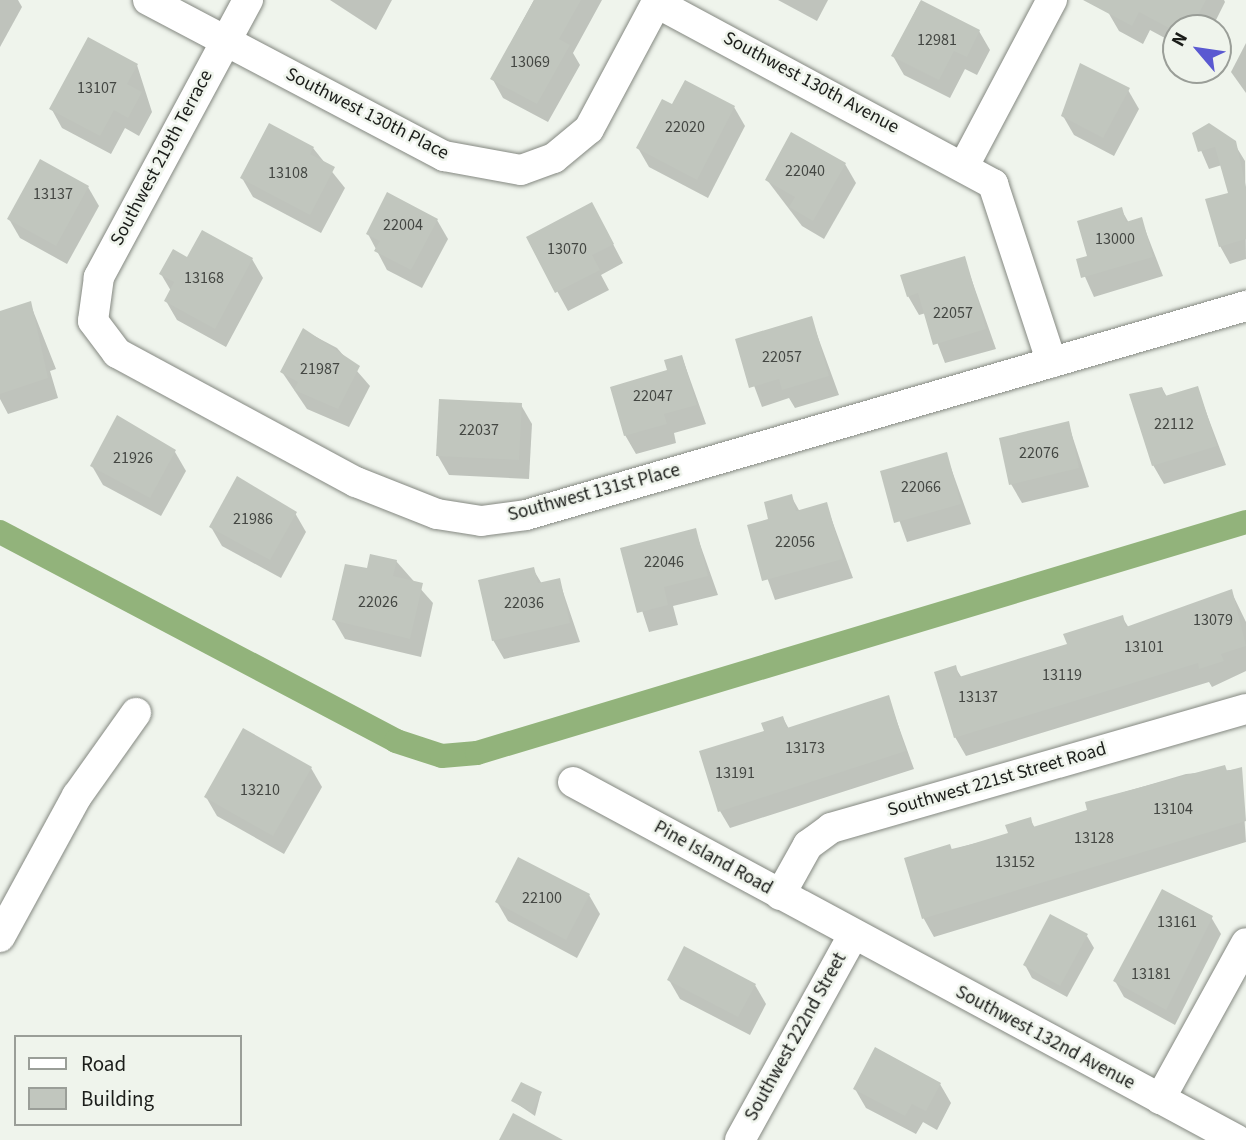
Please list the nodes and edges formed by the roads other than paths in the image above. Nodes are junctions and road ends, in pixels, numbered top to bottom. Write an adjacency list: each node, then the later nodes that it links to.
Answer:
1 (148, 0): 5 (street, Southwest 130th Place)
2 (248, 0): 5 (street, Southwest 219th Terrace)
3 (1052, 0): 6 (street)
4 (658, 1): 5 (street, Southwest 130th Place); 6 (street, Southwest 130th Avenue)
5 (225, 41): 8 (street, Southwest 219th Terrace)
6 (964, 164): 9 (street, Southwest 130th Avenue)
7 (1246, 306): 9 (street, Southwest 131st Place)
8 (93, 321): 9 (street, Southwest 131st Place)
9 (1052, 363)
10 (1246, 709): 13 (street, Southwest 221st Street Road)
11 (136, 713): 15 (street)
12 (573, 782): 13 (street, Pine Island Road)
13 (780, 895): 14 (street, Pine Island Road)
14 (853, 935): 17 (street, Southwest 132nd Avenue); 18 (street, Southwest 222nd Street)
15 (0, 937)
16 (1246, 943): 17 (street)
17 (1160, 1100): 19 (street, Southwest 132nd Avenue)
18 (740, 1140)
19 (1237, 1140)

